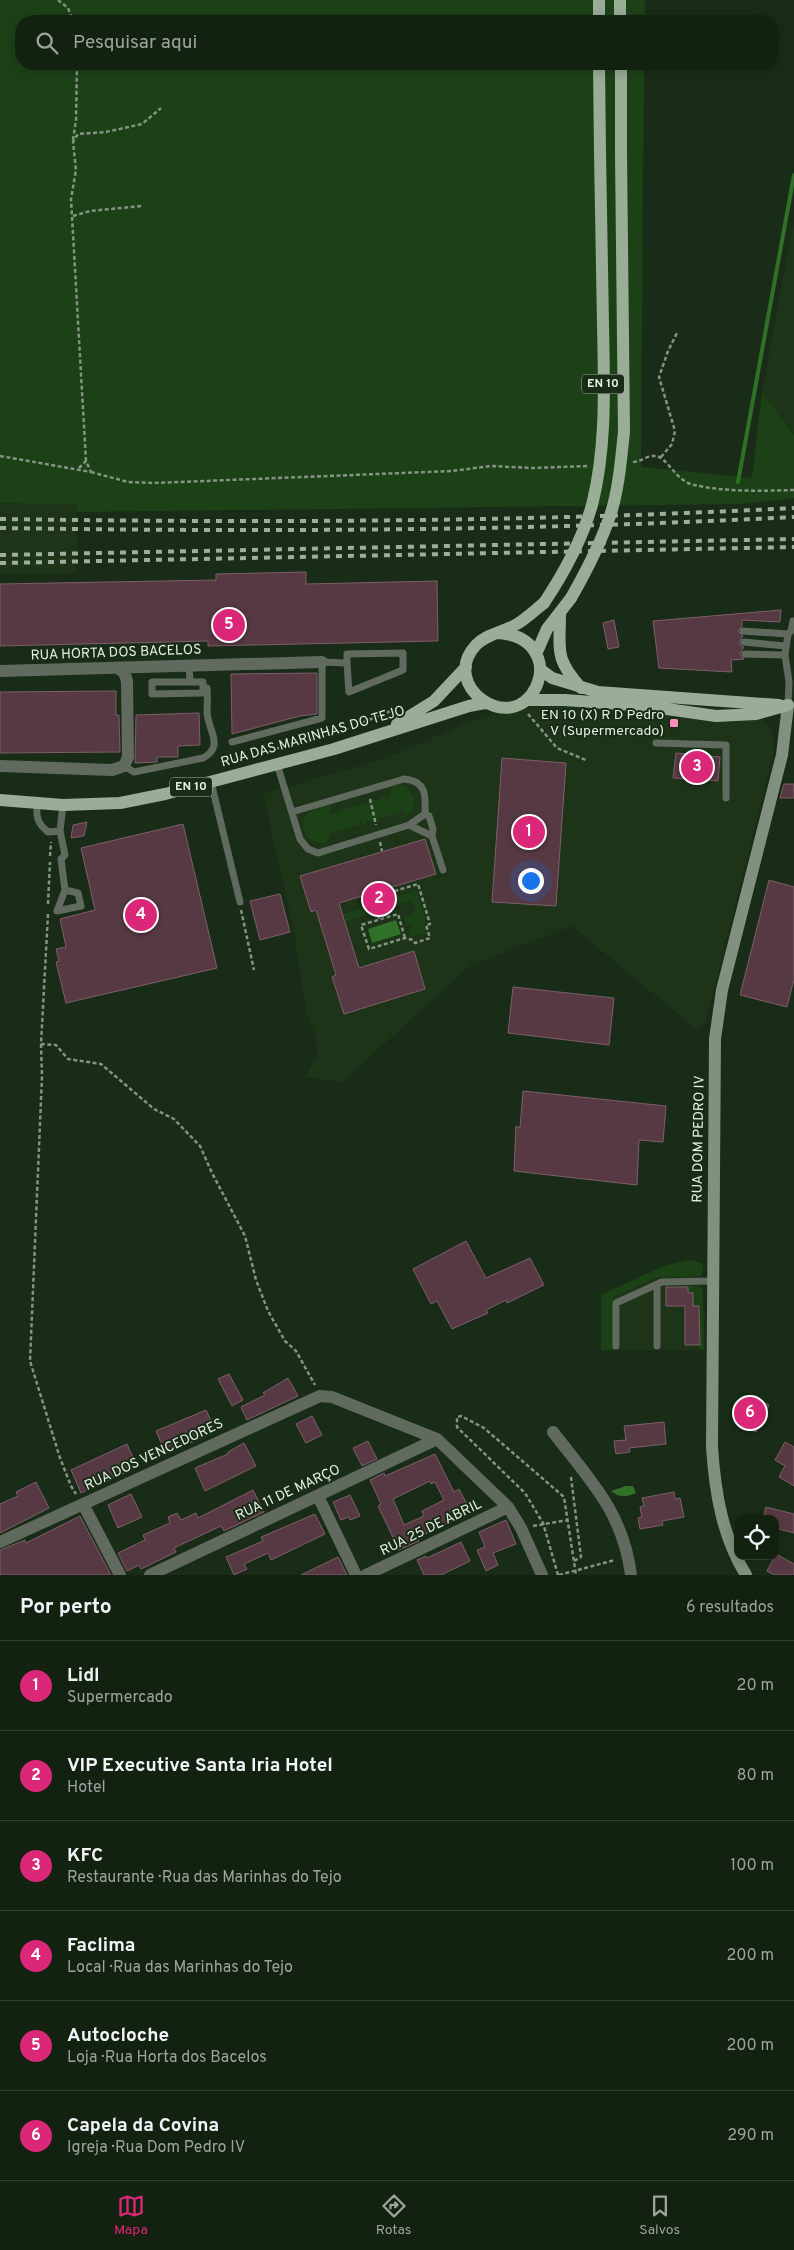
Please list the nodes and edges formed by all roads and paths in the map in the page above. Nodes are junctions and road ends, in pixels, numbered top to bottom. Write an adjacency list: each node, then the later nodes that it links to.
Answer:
1 (58, 0): 4 (path)
2 (599, 0): 5 (main road)
3 (620, 0): 6 (main road)
4 (71, 15)
5 (599, 15)
6 (620, 15)
7 (77, 70): 11 (path)
8 (599, 70): 26 (main road, EN 10, bridge)
9 (621, 70): 23 (main road, EN 10, bridge)
10 (161, 108): 11 (path)
11 (73, 142): 13 (path)
12 (142, 206): 13 (path)
13 (73, 216): 17 (path)
14 (677, 333): 16 (path)
15 (0, 456): 20 (path)
16 (661, 457): 18 (path); 22 (path)
17 (86, 461): 20 (path); 21 (path)
18 (628, 463)
19 (590, 466): 21 (path)
20 (79, 468): 21 (path)
21 (91, 472)
22 (794, 490)
23 (560, 613): 30 (main road, EN 10); 44 (main road)
24 (794, 620): 27 (lane)
25 (743, 631): 27 (lane)
26 (498, 634): 30 (main road); 37 (main road)
27 (788, 634): 29 (lane)
28 (744, 642): 29 (lane)
29 (786, 646): 32 (lane)
30 (536, 654): 39 (main road)
31 (745, 654): 32 (lane)
32 (785, 655): 47 (lane)
33 (322, 662): 34 (lane); 36 (street, RUA HORTA DOS BACELOS); 50 (lane)
34 (347, 663): 34 (lane)
35 (167, 666): 36 (street, RUA HORTA DOS BACELOS); 38 (street, RUA HORTA DOS BACELOS); 41 (lane)
36 (190, 666): 42 (lane)
37 (466, 667): 45 (main road); 49 (main road, EN 10)
38 (117, 668): 40 (street, RUA HORTA DOS BACELOS); 56 (street)
39 (540, 669): 44 (main road); 46 (main road)
40 (0, 672)
41 (167, 682): 42 (lane); 43 (lane)
42 (190, 682): 43 (lane)
43 (203, 688): 56 (lane)
44 (580, 688): 47 (main road)
45 (485, 703): 46 (main road); 49 (main road, RUA DAS MARINHAS DO TEJO / EN 10)
46 (525, 704): 47 (main road); 52 (path)
47 (791, 705): 78 (street, RUA DOM PEDRO IV)
48 (396, 709): 53 (path)
49 (378, 736): 54 (main road, RUA DAS MARINHAS DO TEJO / EN 10)
50 (232, 742)
51 (656, 743): 59 (lane)
52 (586, 760)
53 (230, 762)
54 (277, 764): 57 (main road, RUA DAS MARINHAS DO TEJO / EN 10); 63 (lane)
55 (0, 766): 56 (street)
56 (124, 766)
57 (212, 782): 62 (main road, RUA DAS MARINHAS DO TEJO / EN 10); 73 (lane)
58 (368, 790): 63 (lane); 64 (lane); 68 (path)
59 (726, 798)
60 (0, 800): 61 (main road, RUA DAS MARINHAS DO TEJO / EN 10)
61 (37, 804): 62 (main road, RUA DAS MARINHAS DO TEJO / EN 10); 66 (lane)
62 (63, 805): 67 (lane)
63 (292, 812): 68 (lane)
64 (425, 814): 65 (lane); 69 (lane)
65 (409, 825): 68 (lane); 69 (lane)
66 (52, 831): 67 (lane); 77 (path)
67 (60, 831): 72 (lane)
68 (378, 834): 70 (path)
69 (432, 836): 71 (lane)
70 (382, 851)
71 (443, 870)
72 (65, 890)
73 (240, 902): 76 (path)
74 (379, 919): 75 (path); 75 (path); 75 (path)
75 (405, 938)
76 (254, 970)
77 (41, 1044): 82 (path); 87 (path)
78 (712, 1281): 79 (lane); 104 (street, RUA DOM PEDRO IV)
79 (656, 1284): 80 (lane); 81 (lane)
80 (616, 1346)
81 (657, 1346)
82 (320, 1396): 84 (street); 87 (street, RUA DOS VENCEDORES)
83 (553, 1432): 85 (street)
84 (437, 1438): 86 (street, RUA 11 DE MARÇO); 88 (street)
85 (567, 1452): 93 (street); 94 (path)
86 (318, 1496): 97 (street, RUA 11 DE MARÇO); 98 (street)
87 (84, 1504): 92 (street, RUA DOS VENCEDORES); 96 (street)
88 (508, 1507): 91 (street); 99 (street, RUA 25 DE ABRIL)
89 (568, 1520): 90 (path); 90 (path); 94 (path)
90 (543, 1523): 91 (path); 101 (path)
91 (520, 1528): 100 (street)
92 (0, 1542)
93 (628, 1556): 95 (path); 103 (street)
94 (574, 1561): 95 (path)
95 (575, 1570): 101 (path); 102 (path)
96 (120, 1575)
97 (150, 1575)
98 (356, 1575)
99 (366, 1575)
100 (542, 1575)
101 (559, 1575)
102 (576, 1575)
103 (631, 1575)
104 (746, 1575)

